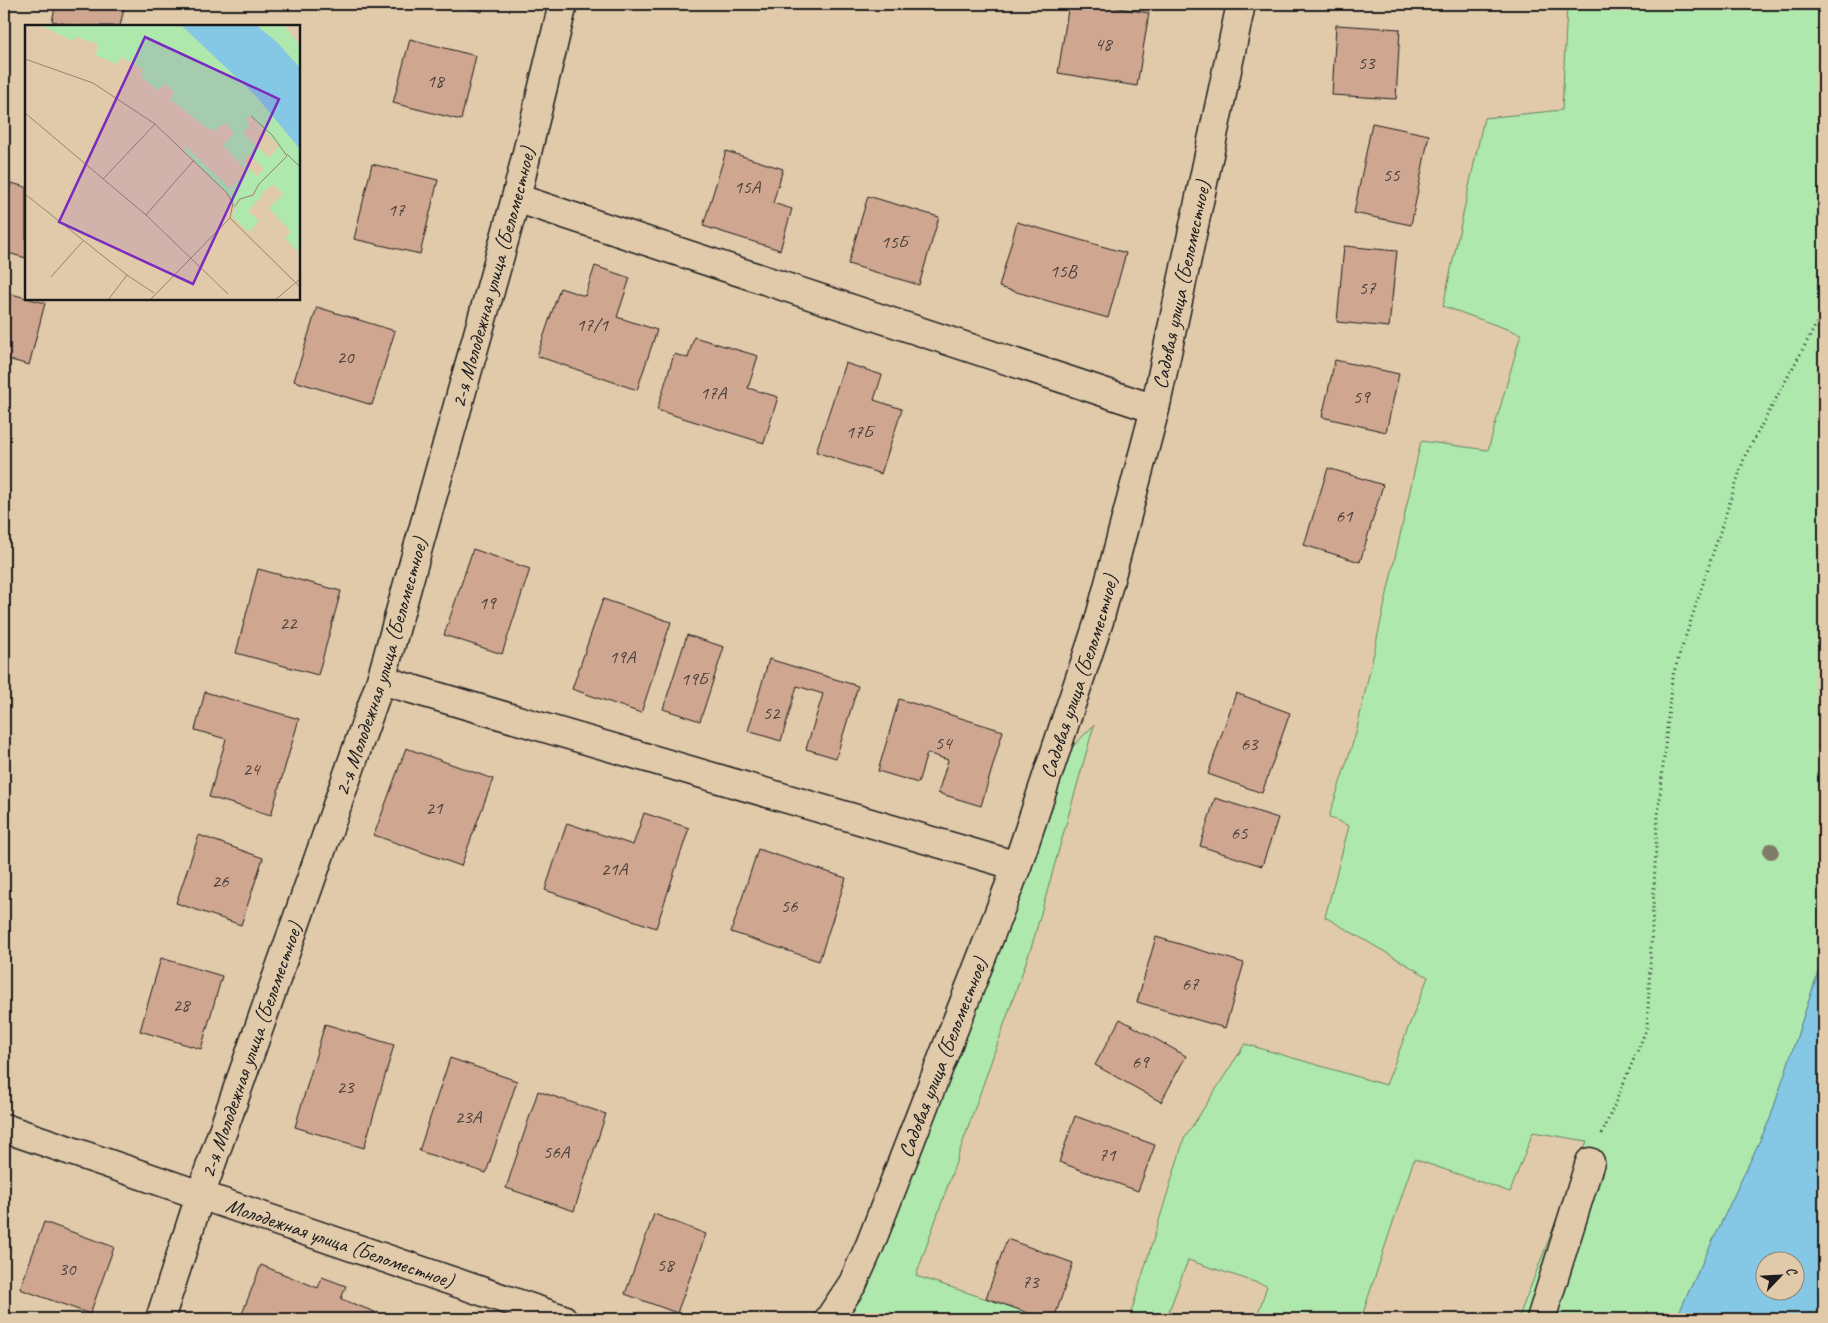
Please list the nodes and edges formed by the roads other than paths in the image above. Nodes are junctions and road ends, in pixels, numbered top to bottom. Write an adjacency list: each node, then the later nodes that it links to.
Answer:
1 (564, 4): 3 (street, 2-я Молодежная улица (Беломестное))
2 (1240, 4): 4 (street, Садовая улица (Беломестное))
3 (516, 198): 4 (street); 5 (street, 2-я Молодежная улица (Беломестное))
4 (1155, 409): 6 (street, Садовая улица (Беломестное))
5 (381, 680): 6 (street); 9 (street, 2-я Молодежная улица (Беломестное))
6 (1017, 866): 12 (street, Садовая улица (Беломестное))
7 (4, 1128): 9 (street, Молодежная улица (Беломестное))
8 (1590, 1162): 13 (street)
9 (200, 1196): 10 (street, 2-я Молодежная улица (Беломестное)); 11 (street, Молодежная улица (Беломестное))
10 (160, 1319)
11 (563, 1319)
12 (829, 1319)
13 (1541, 1319)

